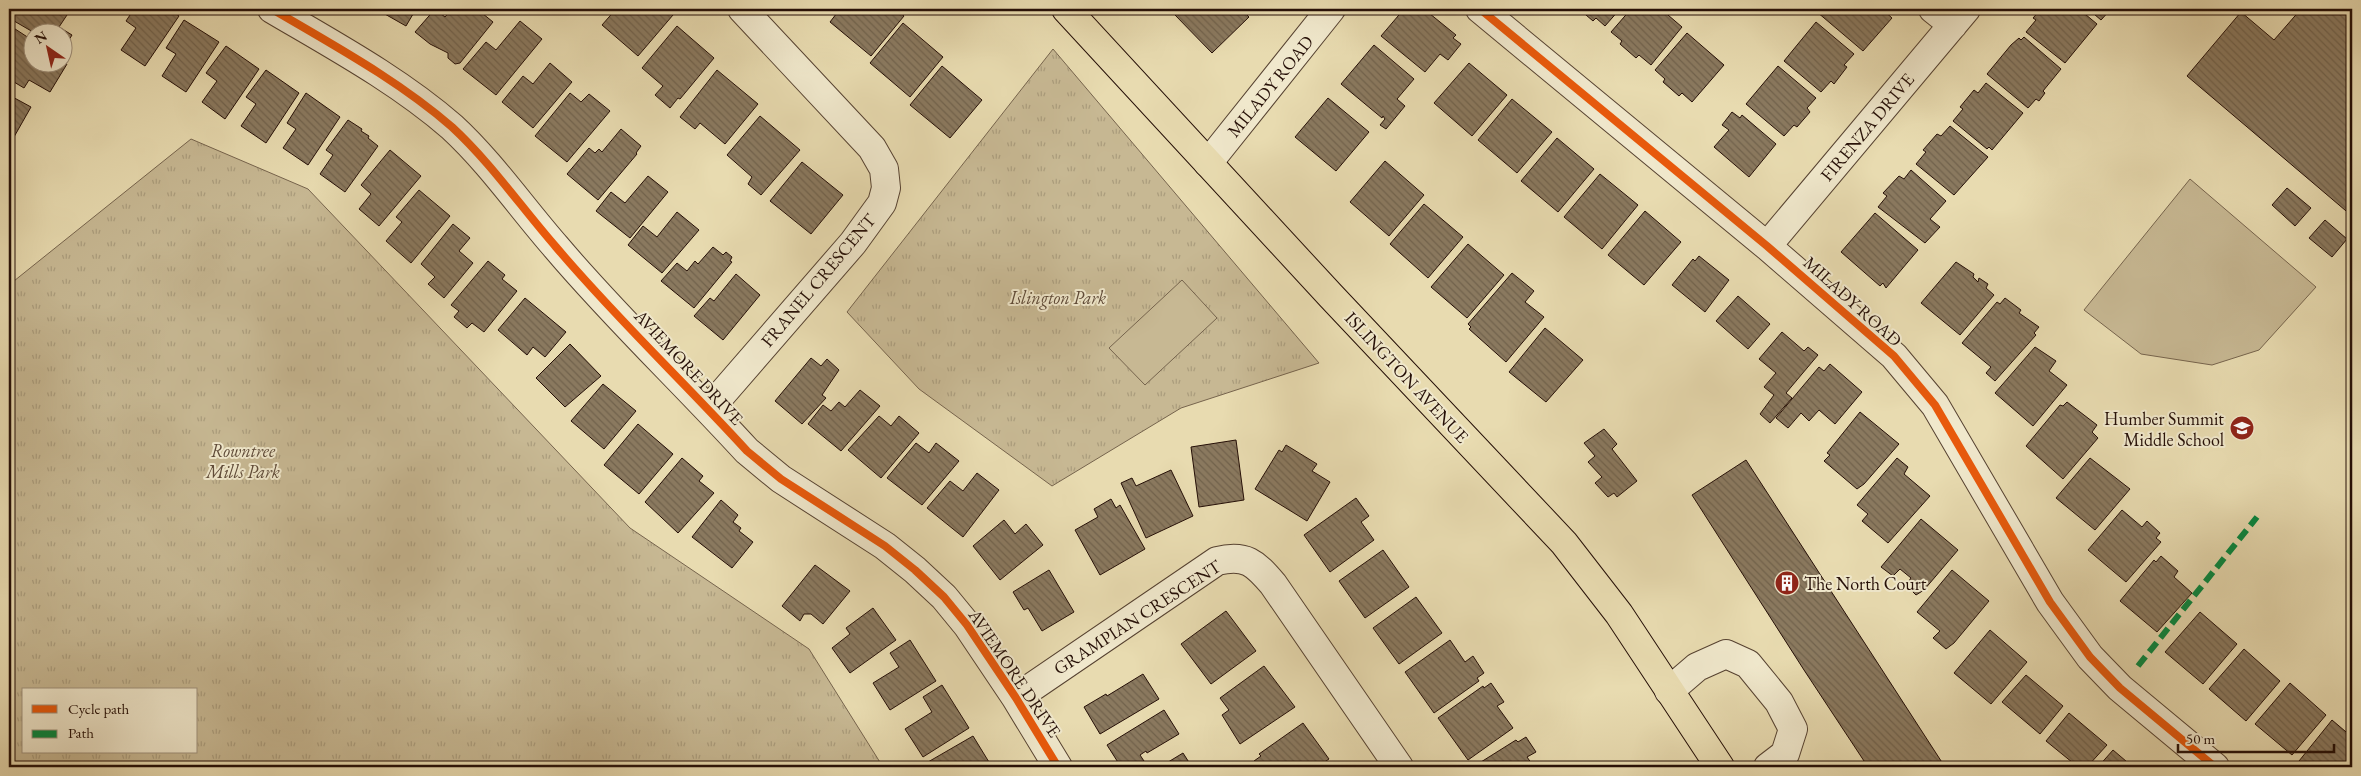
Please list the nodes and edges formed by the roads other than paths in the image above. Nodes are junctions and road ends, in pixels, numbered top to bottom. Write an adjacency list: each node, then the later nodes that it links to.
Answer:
1 (272, 9): 9 (street, AVIEMORE DRIVE)
2 (742, 9): 9 (street, FRANEL CRESCENT)
3 (1066, 9): 7 (main road, ISLINGTON AVENUE)
4 (1331, 9): 7 (street, MILADY ROAD)
5 (1480, 9): 8 (street, MILADY ROAD)
6 (1951, 14): 8 (street, FIRENZA DRIVE)
7 (1208, 163): 10 (main road, ISLINGTON AVENUE)
8 (1767, 246): 16 (street, MILADY ROAD)
9 (709, 409): 11 (street, AVIEMORE DRIVE)
10 (1669, 691): 14 (main road, ISLINGTON AVENUE); 15 (street)
11 (1016, 698): 12 (street, AVIEMORE DRIVE); 13 (street, GRAMPIAN CRESCENT)
12 (1058, 767)
13 (1399, 767)
14 (1720, 767)
15 (1768, 767)
16 (2215, 767)

